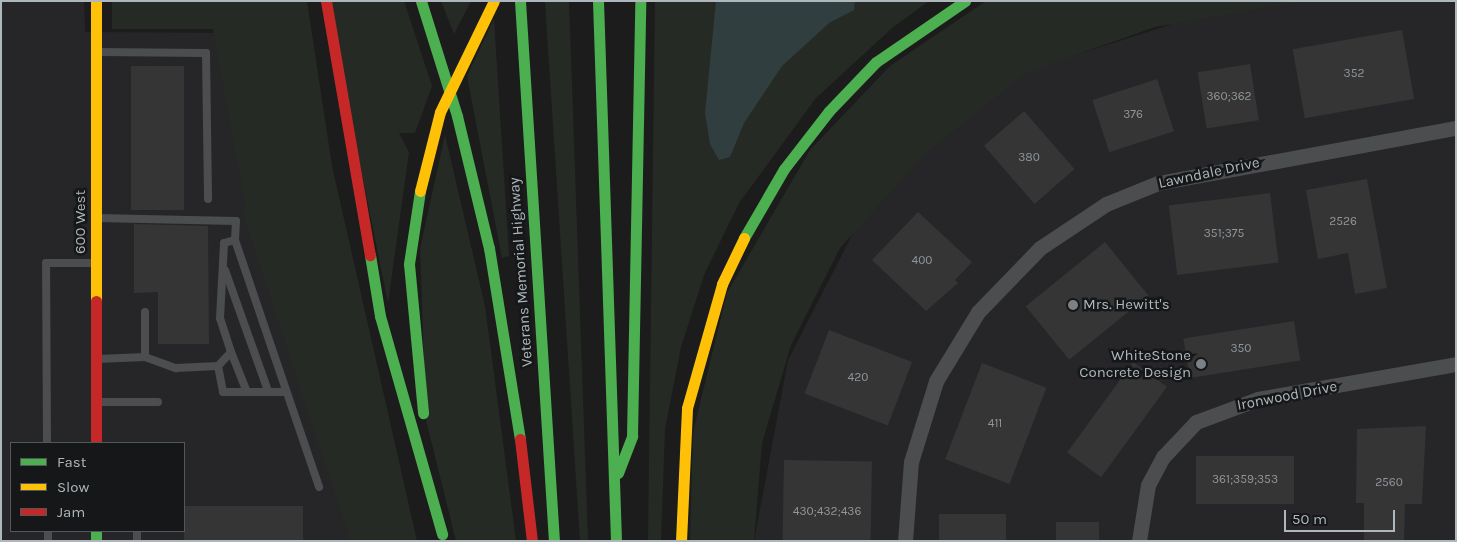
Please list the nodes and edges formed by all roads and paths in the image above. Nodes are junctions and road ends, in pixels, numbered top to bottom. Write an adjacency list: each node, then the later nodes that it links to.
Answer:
1 (96, 1): 9 (main road, 600 West)
2 (326, 1): 31 (main road)
3 (421, 1): 32 (main road)
4 (494, 1): 31 (main road, bridge)
5 (520, 1): 33 (main road, Veterans Memorial Highway)
6 (598, 1): 29 (main road)
7 (640, 1): 29 (main road)
8 (965, 1): 35 (main road)
9 (96, 52): 11 (lane); 12 (main road, 600 West)
10 (1456, 128): 36 (street, Lawndale Drive)
11 (208, 199)
12 (96, 218): 13 (lane); 14 (main road, 600 West)
13 (235, 240): 15 (lane); 24 (lane)
14 (96, 263): 19 (main road, 600 West); 27 (lane)
15 (224, 266): 17 (lane); 22 (lane)
16 (145, 312): 18 (lane)
17 (231, 352): 21 (lane); 23 (lane)
18 (145, 357): 19 (lane); 21 (lane)
19 (96, 359): 25 (main road, 600 West)
20 (1456, 364): 37 (street, Ironwood Drive)
21 (218, 366): 23 (lane)
22 (268, 391): 23 (lane); 24 (lane)
23 (247, 392)
24 (284, 392): 30 (lane)
25 (96, 402): 26 (lane); 28 (main road, 600 West)
26 (158, 402)
27 (47, 442)
28 (96, 442)
29 (613, 486): 34 (main road)
30 (319, 487)
31 (442, 538)
32 (532, 541)
33 (554, 541)
34 (616, 541)
35 (681, 541)
36 (905, 541)
37 (1139, 541)

